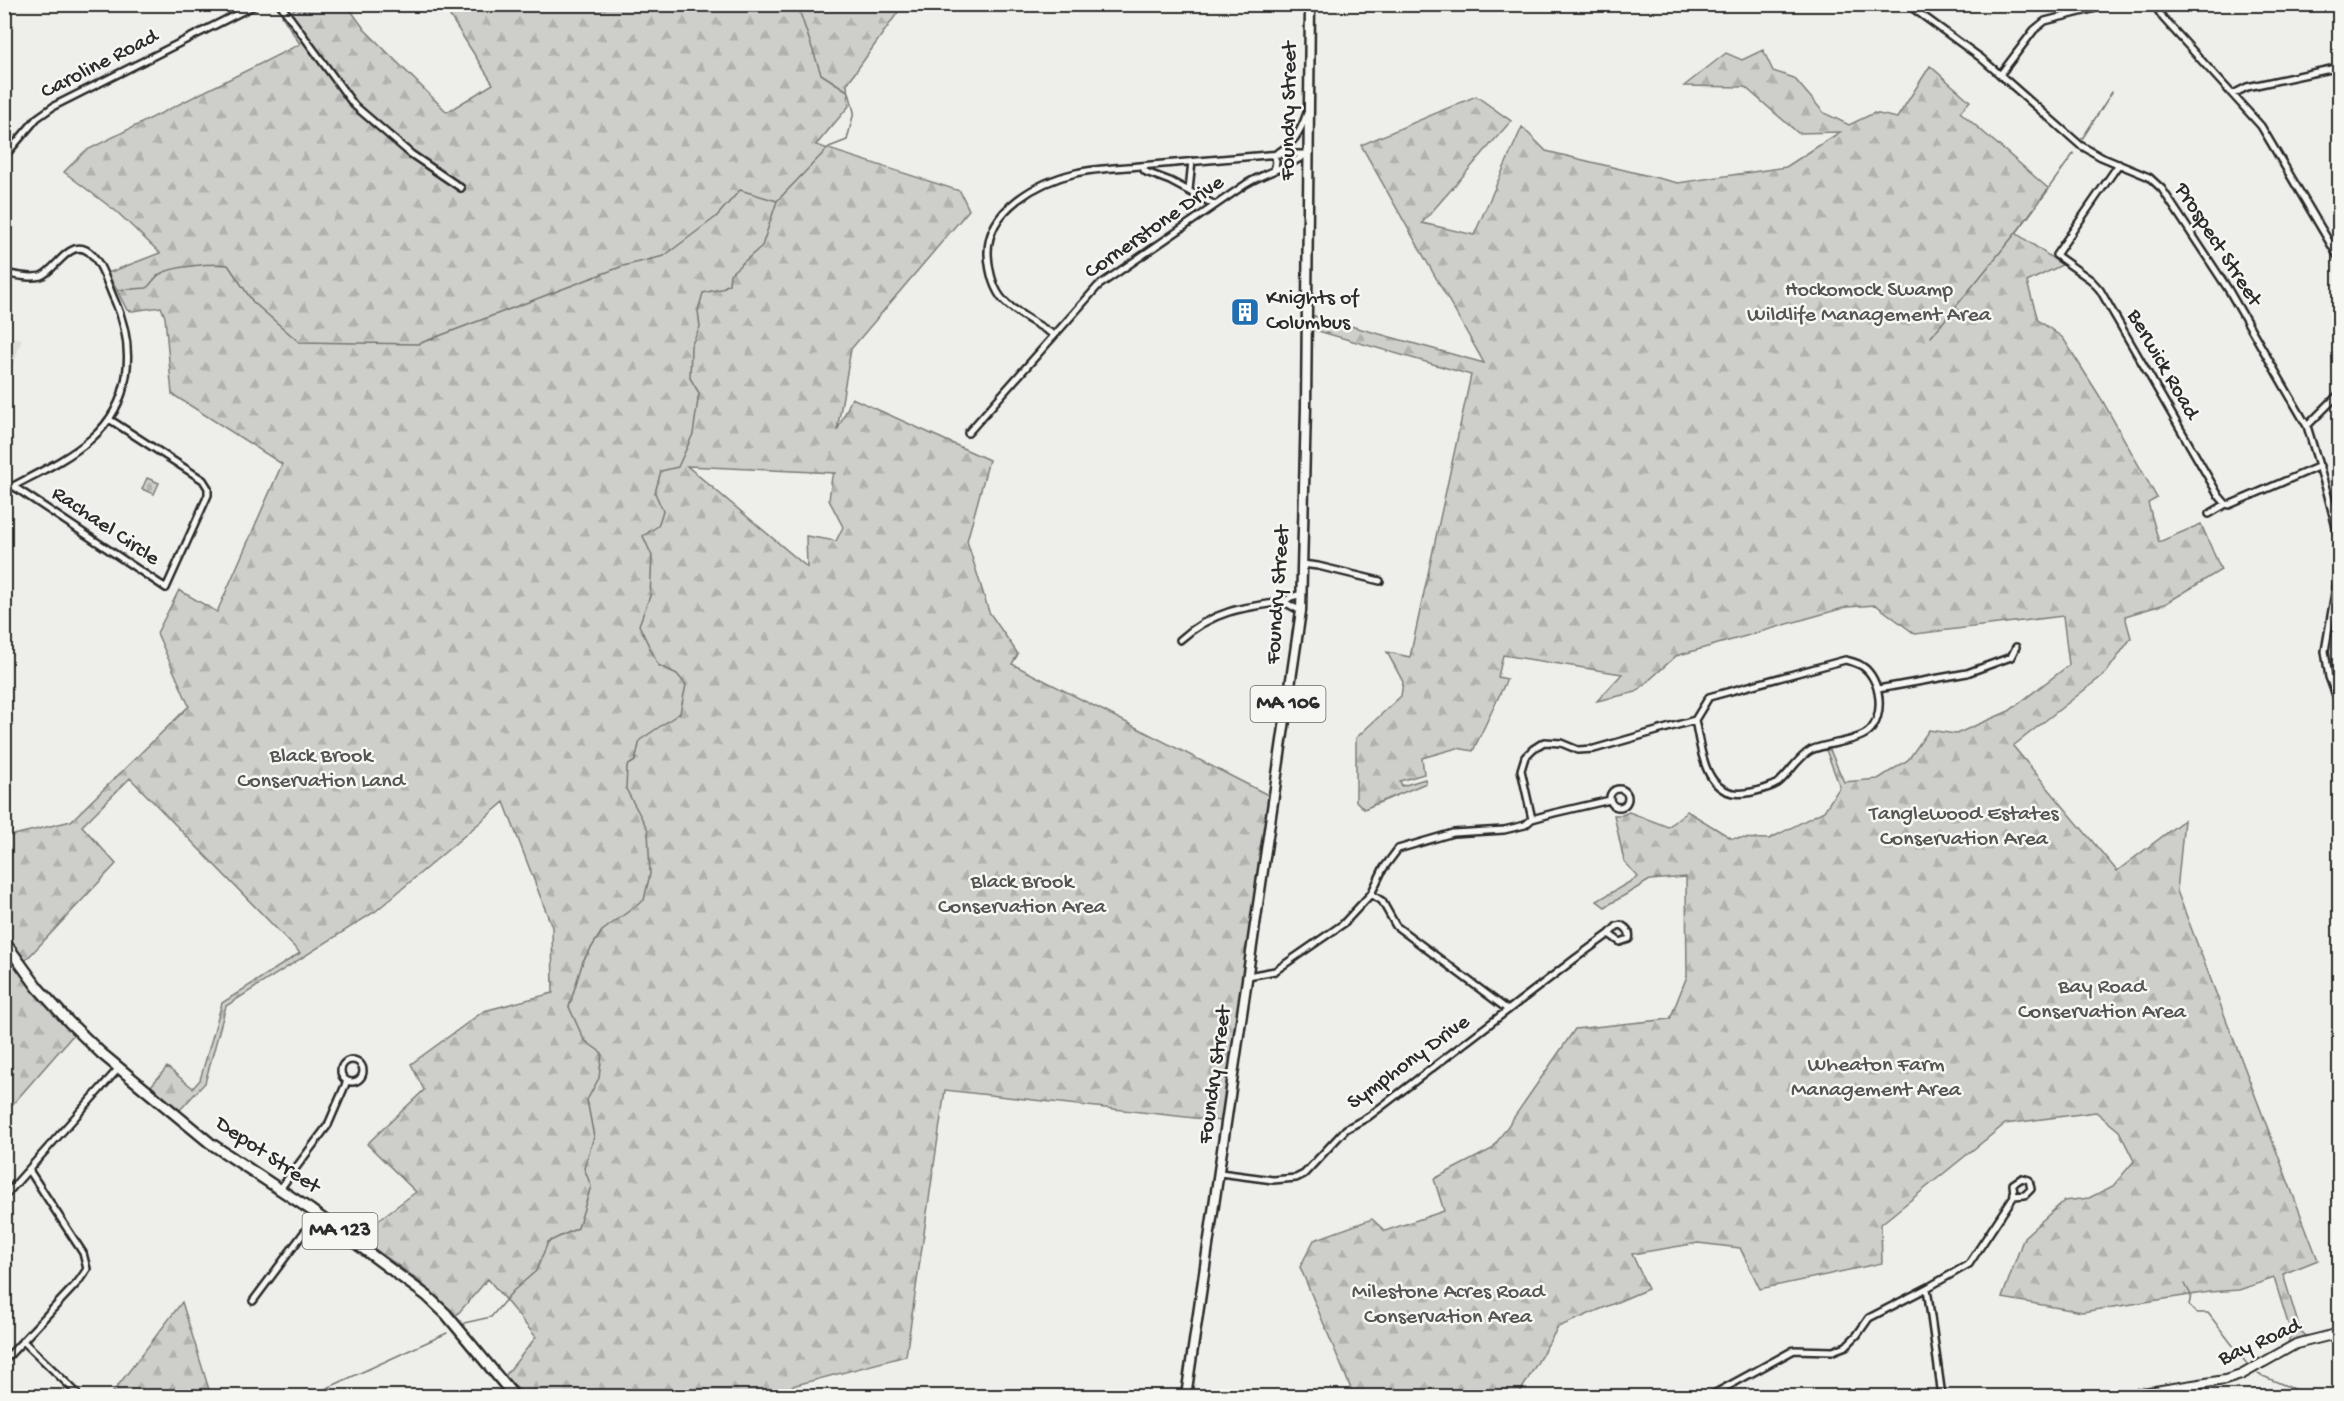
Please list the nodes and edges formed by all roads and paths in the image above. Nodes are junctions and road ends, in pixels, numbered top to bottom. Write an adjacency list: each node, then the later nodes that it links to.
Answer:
1 (12, 4): 8 (street)
2 (257, 4): 15 (street, Caroline Road)
3 (280, 4): 20 (street)
4 (1310, 4): 12 (main road, Foundry Street / MA 106)
5 (1907, 4): 10 (street, Prospect Street)
6 (2112, 4): 10 (street)
7 (2154, 4): 11 (street)
8 (4, 8)
9 (2340, 68): 11 (street)
10 (2000, 75): 17 (street, Prospect Street)
11 (2233, 94): 23 (street)
12 (1308, 111): 13 (main road, Foundry Street / MA 106); 14 (street)
13 (1307, 154): 14 (street); 19 (street, Cornerstone Drive); 37 (main road, Foundry Street / MA 106)
14 (1274, 155): 16 (street); 19 (street)
15 (4, 157)
16 (1192, 161): 18 (street); 21 (street)
17 (2119, 164): 28 (street, Prospect Street); 33 (street, Berwick Road)
18 (1140, 166): 21 (street); 25 (street)
19 (1274, 170): 22 (street, Cornerstone Drive)
20 (461, 188)
21 (1189, 190): 22 (street)
22 (1215, 205): 25 (street, Cornerstone Drive)
23 (2340, 260)
24 (4, 273): 27 (street)
25 (1054, 335): 29 (street, Cornerstone Drive)
26 (2340, 393): 28 (street)
27 (109, 419): 31 (street); 31 (street, Rachael Circle)
28 (2307, 426): 30 (street, Prospect Street)
29 (968, 432)
30 (2320, 466): 33 (street); 35 (street, Prospect Street)
31 (13, 486): 32 (street)
32 (4, 491)
33 (2226, 504): 34 (street)
34 (2209, 514)
35 (2340, 543)
36 (2340, 563): 45 (street)
37 (1302, 564): 38 (street); 39 (main road, Foundry Street / MA 106)
38 (1380, 581)
39 (1302, 594): 40 (street); 41 (main road, Foundry Street / MA 106)
40 (1284, 602): 41 (street); 42 (street)
41 (1301, 611): 52 (main road, Foundry Street / MA 106)
42 (1180, 640)
43 (2016, 647): 44 (street)
44 (1878, 689): 46 (street); 46 (street)
45 (2340, 706)
46 (1695, 720): 48 (street)
47 (1610, 800): 48 (street)
48 (1532, 819): 49 (street)
49 (1371, 894): 52 (street); 53 (street)
50 (1609, 934): 53 (street, Symphony Drive)
51 (4, 941): 54 (highway, Depot Street / MA 123)
52 (1248, 976): 57 (main road, Foundry Street / MA 106)
53 (1508, 1010): 57 (street, Symphony Drive)
54 (119, 1068): 56 (street); 58 (highway, Depot Street / MA 123)
55 (347, 1082): 55 (street); 58 (street)
56 (29, 1170): 60 (street); 65 (street)
57 (1220, 1173): 69 (main road, Foundry Street / MA 106)
58 (280, 1189): 61 (highway, Depot Street / MA 123)
59 (2014, 1196): 62 (street)
60 (4, 1197)
61 (317, 1215): 63 (street); 68 (highway, Depot Street / MA 123)
62 (1927, 1288): 70 (street); 71 (street)
63 (253, 1301)
64 (2340, 1333): 72 (main road, Bay Road)
65 (23, 1341): 66 (street); 67 (street)
66 (4, 1361)
67 (76, 1392)
68 (514, 1396)
69 (1186, 1396)
70 (1710, 1396)
71 (1942, 1396)
72 (2123, 1396)

